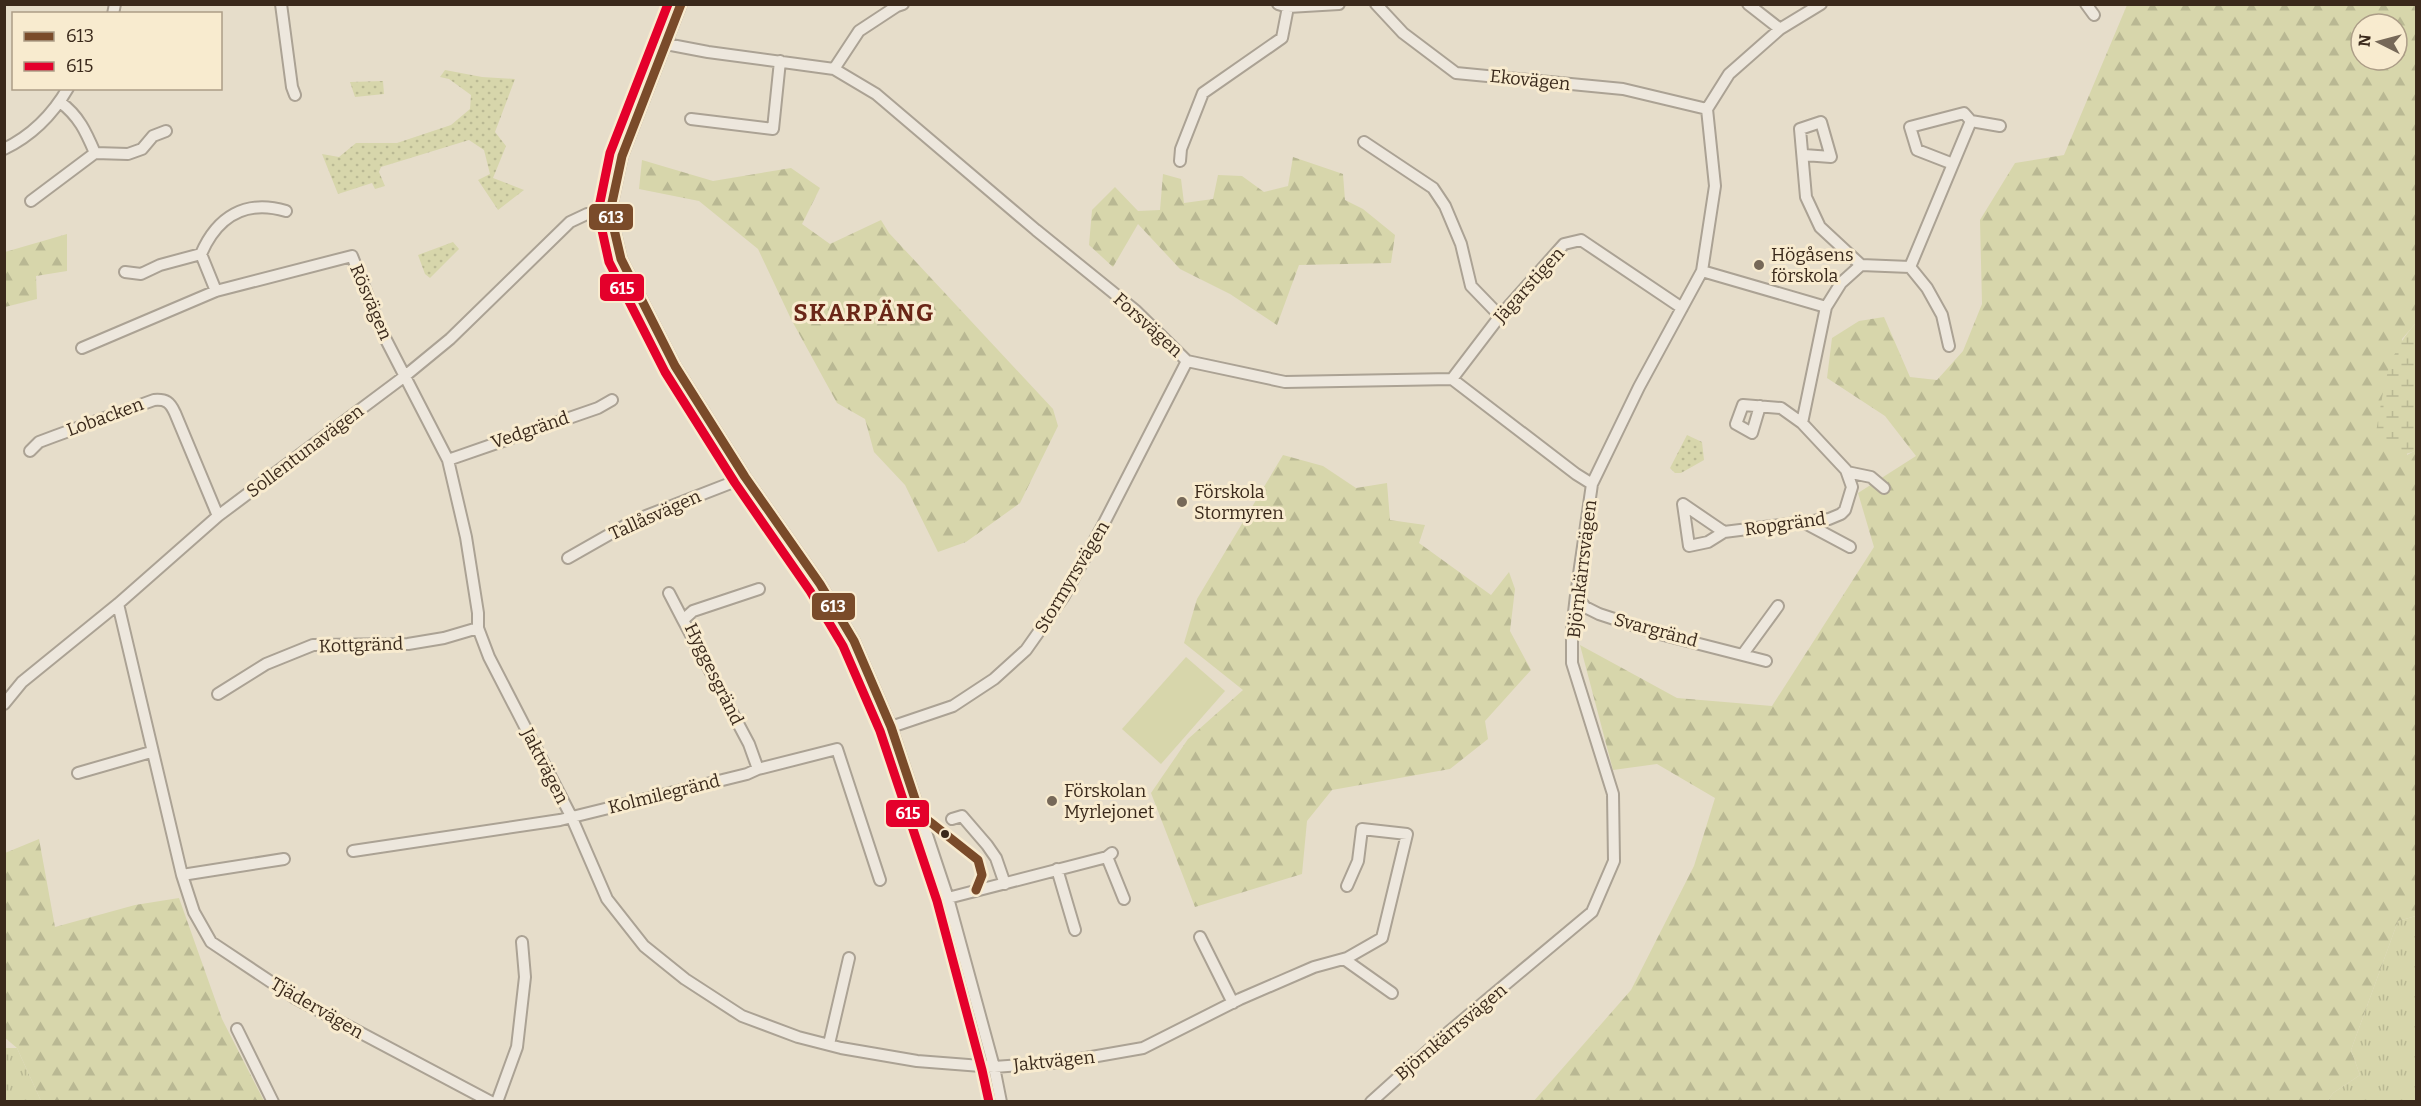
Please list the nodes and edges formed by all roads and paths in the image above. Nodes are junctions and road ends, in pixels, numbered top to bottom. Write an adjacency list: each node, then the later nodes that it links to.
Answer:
1 (281, 4): 16 (street)
2 (681, 4): 12 (street)
3 (903, 4): 14 (street)
4 (1339, 4): 9 (street)
5 (1376, 4): 18 (street, Ekovägen)
6 (1748, 4): 11 (street)
7 (1821, 4): 11 (street)
8 (2086, 4): 10 (street)
9 (1283, 6): 27 (street)
10 (2094, 15)
11 (1780, 29): 18 (street)
12 (666, 44): 13 (street, Forsvägen); 31 (street)
13 (780, 61): 14 (street, Forsvägen); 19 (street)
14 (834, 69): 43 (street, Forsvägen)
15 (67, 90): 17 (street)
16 (295, 95)
17 (60, 102): 24 (street); 25 (street)
18 (1707, 109): 35 (street, Björnkärrsvägen)
19 (691, 119)
20 (1971, 121): 21 (street); 28 (street); 28 (street)
21 (2000, 126)
22 (166, 131): 25 (street)
23 (1364, 142): 40 (street)
24 (4, 149)
25 (94, 153): 29 (street)
26 (1804, 156): 33 (street)
27 (1180, 161)
28 (1953, 164): 34 (street)
29 (31, 201)
30 (286, 211): 32 (street)
31 (610, 212): 44 (street, Sollentunavägen); 52 (street)
32 (201, 254): 36 (street); 37 (street)
33 (1861, 265): 34 (street); 38 (street)
34 (1910, 267): 41 (street)
35 (1702, 271): 38 (street); 39 (street, Björnkärrsvägen)
36 (125, 272)
37 (216, 291): 42 (street, Rösvägen); 44 (street, Rösvägen)
38 (1826, 307): 48 (street)
39 (1682, 308): 40 (street, Jägarstigen); 53 (street, Björnkärrsvägen)
40 (1500, 316): 45 (street, Jägarstigen)
41 (1949, 346)
42 (82, 348)
43 (1187, 361): 45 (street, Forsvägen); 71 (street, Stormyrsvägen)
44 (405, 376): 50 (street, Jaktvägen); 55 (street, Sollentunavägen)
45 (1452, 379): 53 (street)
46 (612, 400): 50 (street, Vedgränd)
47 (1760, 406): 48 (street)
48 (1802, 423): 51 (street)
49 (30, 451): 55 (street, Lobacken)
50 (448, 460): 66 (street, Jaktvägen)
51 (1847, 472): 54 (street); 56 (street, Ropgränd)
52 (744, 475): 59 (street, Tallåsvägen); 71 (street)
53 (1592, 484): 62 (street, Björnkärrsvägen)
54 (1884, 488)
55 (218, 516): 63 (street, Sollentunavägen)
56 (1805, 523): 57 (street, Ropgränd); 58 (street)
57 (1724, 532)
58 (1850, 547)
59 (568, 558)
60 (759, 589): 65 (street, Hyggesgränd)
61 (669, 593): 65 (street)
62 (1576, 595): 67 (street, Svargränd); 100 (street, Björnkärrsvägen)
63 (118, 604): 70 (street, Sollentunavägen); 72 (street, Tjädervägen)
64 (1778, 606): 67 (street)
65 (683, 620): 73 (street, Hyggesgränd)
66 (478, 628): 69 (street, Kottgränd); 75 (street, Jaktvägen)
67 (1743, 654): 68 (street, Svargränd)
68 (1766, 661)
69 (218, 694)
70 (4, 704)
71 (891, 727): 84 (street)
72 (152, 752): 74 (street); 80 (street, Tjädervägen)
73 (758, 769): 75 (street, Kolmilegränd); 81 (street, Kolmilegränd)
74 (78, 773)
75 (571, 816): 77 (street, Kolmilegränd); 94 (street, Jaktvägen)
76 (952, 819): 82 (street)
77 (353, 852)
78 (284, 859): 80 (street)
79 (1057, 869): 82 (street); 85 (street); 86 (street)
80 (182, 875): 97 (street, Tjädervägen)
81 (880, 880)
82 (1005, 884): 84 (street)
83 (1347, 886): 90 (street, Jaktvägen)
84 (948, 898): 95 (street)
85 (1124, 899)
86 (1075, 930)
87 (1200, 937): 92 (street)
88 (522, 942): 98 (street)
89 (849, 958): 94 (street)
90 (1344, 959): 91 (street); 92 (street, Jaktvägen)
91 (1392, 993)
92 (1233, 1003): 95 (street, Jaktvägen)
93 (237, 1029): 96 (street)
94 (829, 1044): 95 (street, Jaktvägen)
95 (994, 1067): 99 (street)
96 (273, 1101)
97 (490, 1101)
98 (497, 1101)
99 (1001, 1101)
100 (1371, 1101)

